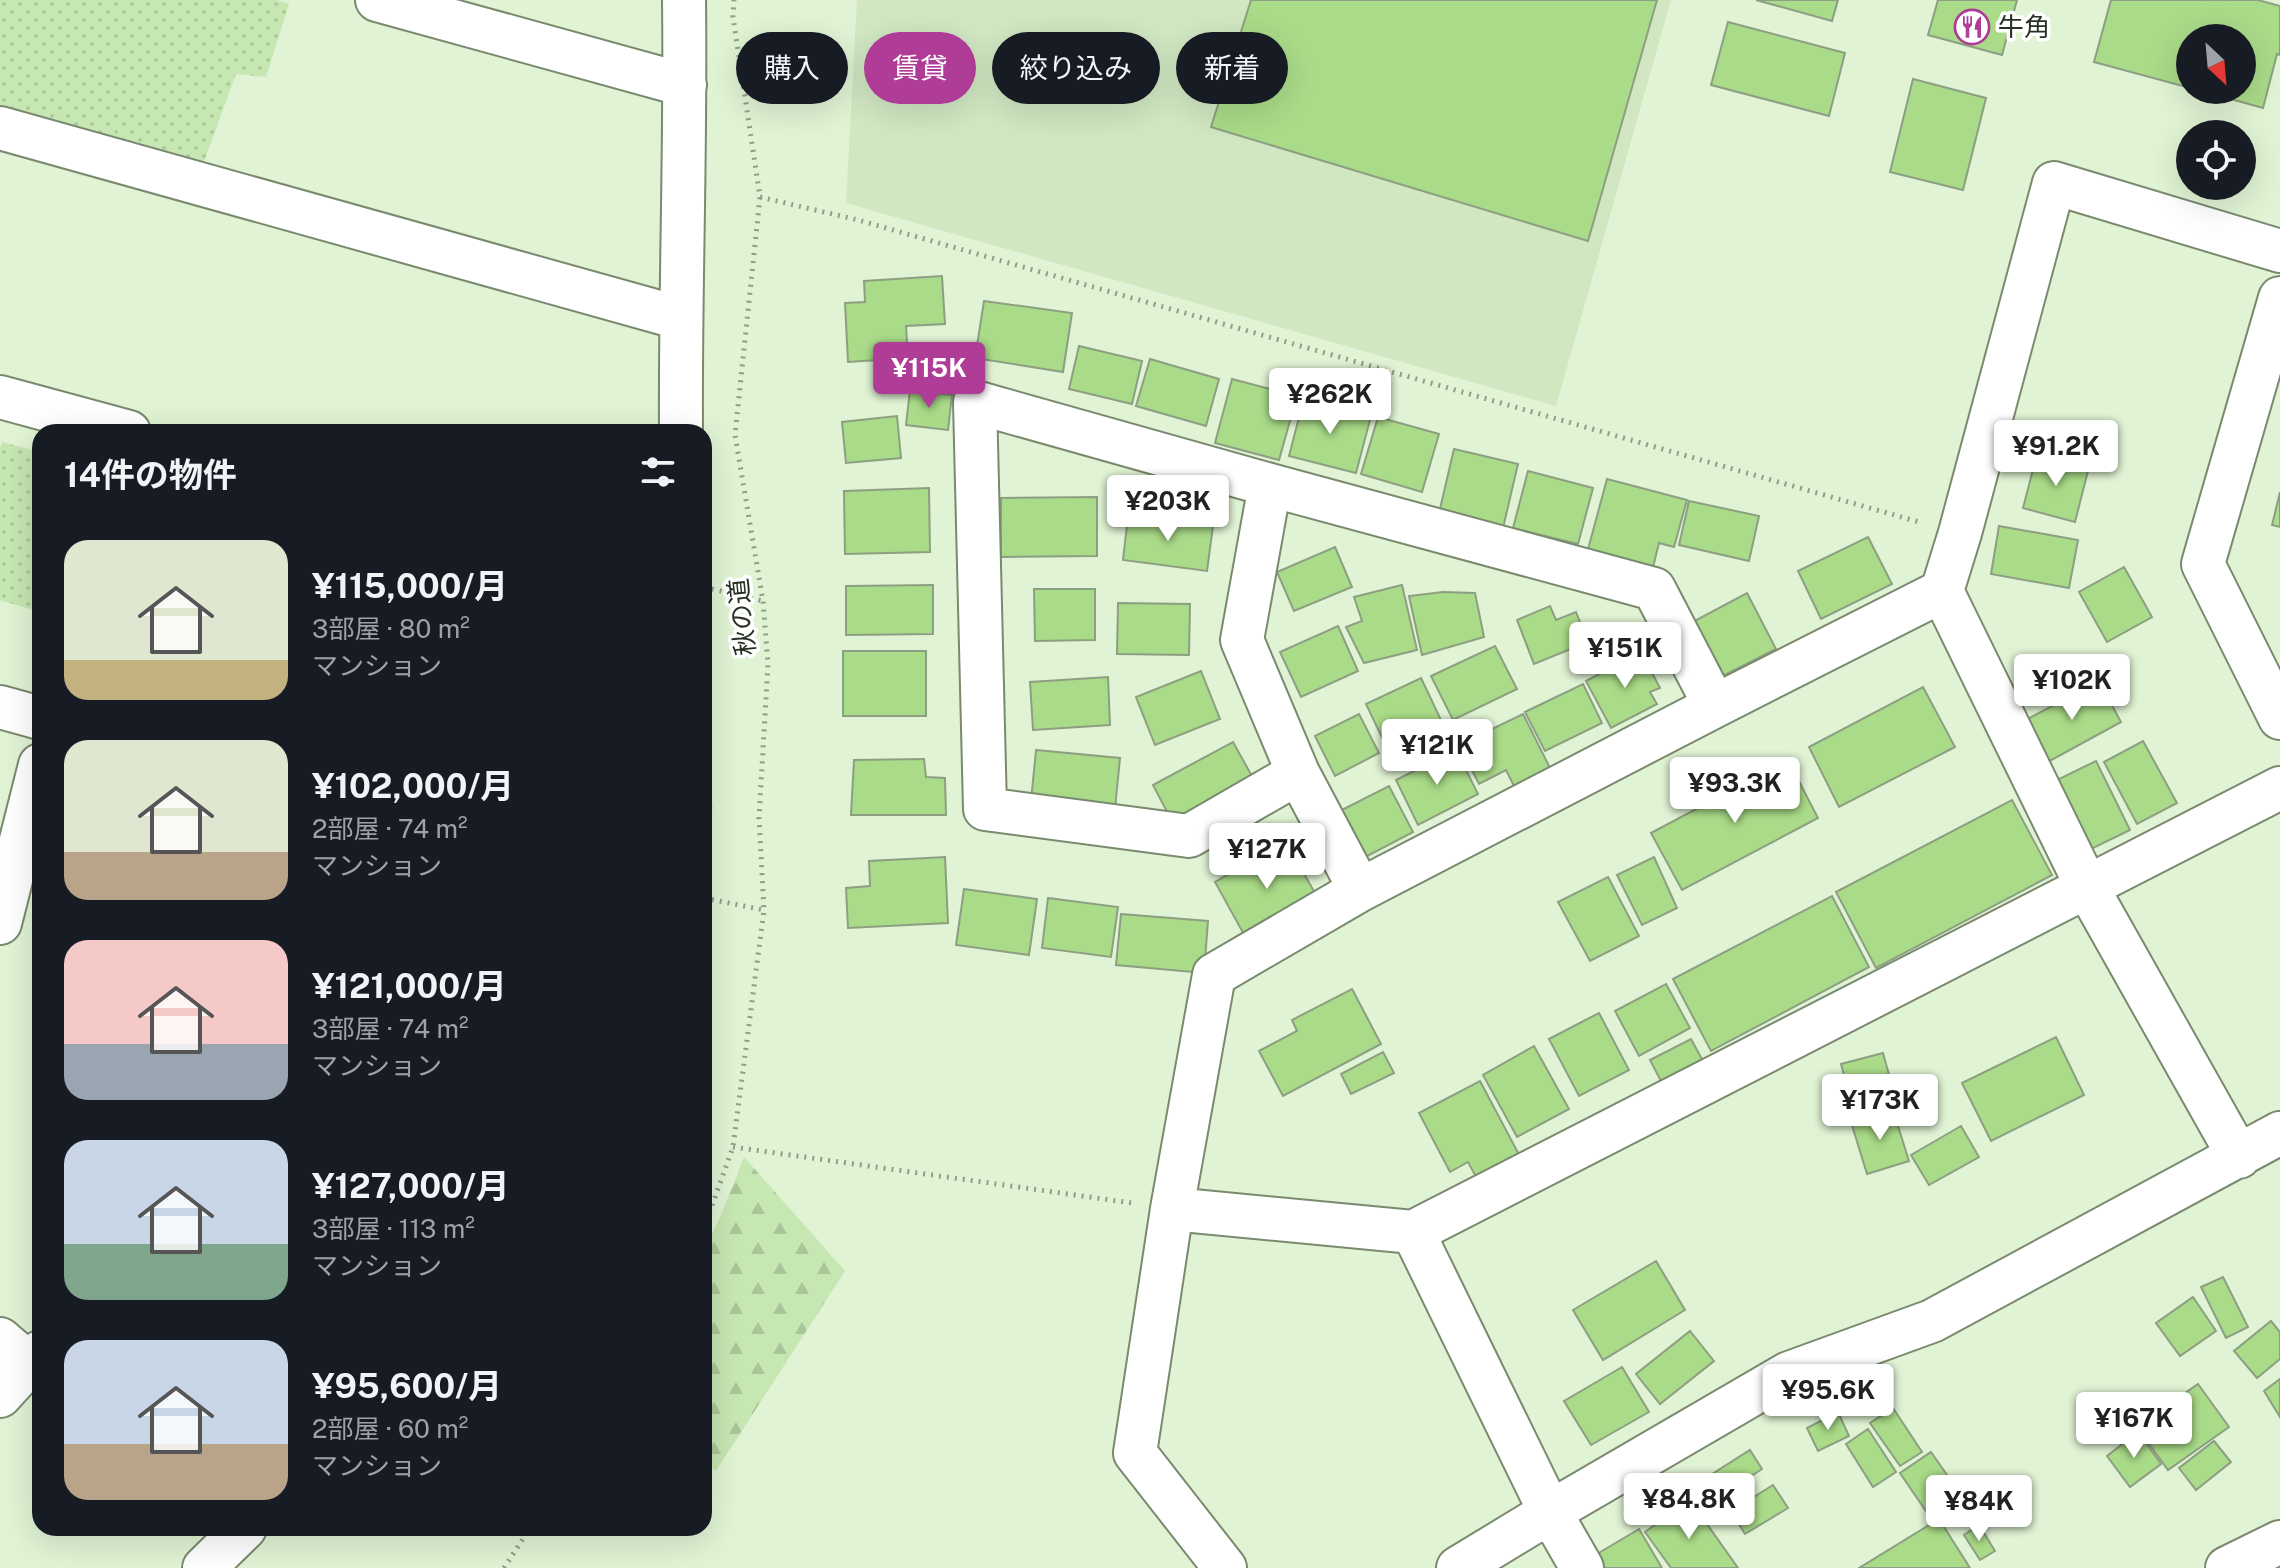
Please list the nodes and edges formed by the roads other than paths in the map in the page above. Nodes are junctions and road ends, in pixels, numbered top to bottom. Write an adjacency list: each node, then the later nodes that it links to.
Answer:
1 (377, 0): 3 (street)
2 (684, 0): 3 (street)
3 (685, 85): 7 (street)
4 (0, 128): 7 (street)
5 (2280, 251): 12 (street)
6 (2280, 298): 16 (street)
7 (680, 318): 10 (street)
8 (0, 397): 9 (street)
9 (100, 424)
10 (681, 424)
11 (1270, 485): 13 (street); 17 (street); 17 (street)
12 (1942, 591): 13 (street); 20 (street)
13 (1715, 706): 21 (street)
14 (0, 707): 15 (street)
15 (32, 716)
16 (2280, 718)
17 (1298, 773): 21 (street)
18 (2280, 788): 20 (street)
19 (32, 797): 22 (street)
20 (2087, 887): 24 (street); 26 (street)
21 (1360, 890): 25 (street)
22 (0, 923)
23 (2280, 1133): 24 (street)
24 (2239, 1157): 29 (street)
25 (1172, 1209): 26 (street); 33 (street)
26 (1413, 1232): 29 (street)
27 (23, 1352): 28 (street)
28 (0, 1396)
29 (1550, 1512): 34 (street); 35 (street)
30 (237, 1536): 32 (street)
31 (2280, 1542): 36 (street)
32 (204, 1568)
33 (1225, 1568)
34 (1458, 1568)
35 (1582, 1568)
36 (2227, 1568)

